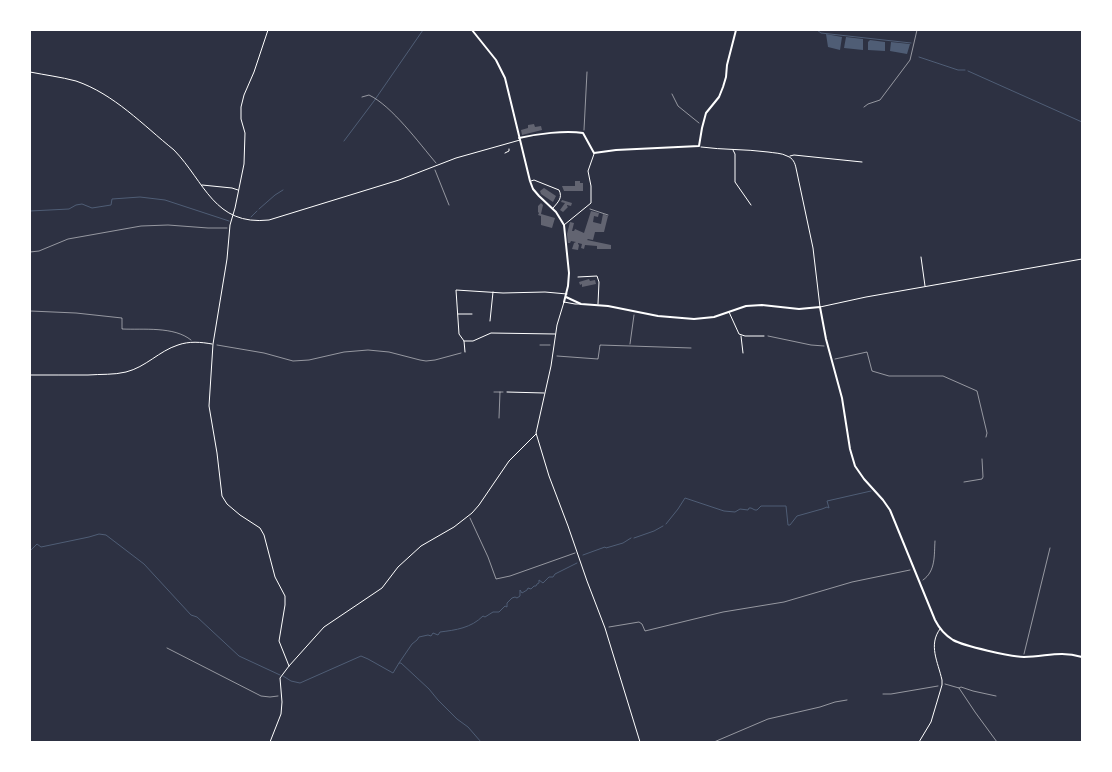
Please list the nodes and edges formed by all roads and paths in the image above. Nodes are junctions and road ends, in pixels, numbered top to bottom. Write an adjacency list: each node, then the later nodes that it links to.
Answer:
1 (268, 30): 24 (street)
2 (472, 30): 12 (street)
3 (736, 30): 10 (street)
4 (917, 30): 9 (path)
5 (30, 72): 23 (street)
6 (587, 72): 11 (path)
7 (672, 94): 10 (path)
8 (362, 97): 20 (path)
9 (864, 107)
10 (702, 125): 13 (street)
11 (583, 134): 12 (street); 17 (street)
12 (519, 139): 20 (street); 22 (street)
13 (699, 146): 15 (street); 17 (street)
14 (509, 149): 16 (street)
15 (733, 149): 18 (street); 27 (street)
16 (505, 153)
17 (594, 153): 26 (street)
18 (789, 157): 19 (street); 43 (street)
19 (862, 162)
20 (437, 165): 21 (street)
21 (434, 166): 25 (path); 29 (street)
22 (530, 181): 28 (street); 28 (street)
23 (201, 185): 24 (street); 29 (street)
24 (239, 190): 29 (street)
25 (449, 205)
26 (587, 206): 30 (path); 31 (street)
27 (751, 206)
28 (553, 208): 31 (street)
29 (233, 215): 32 (street)
30 (608, 215)
31 (564, 225): 39 (street)
32 (229, 228): 33 (path); 55 (street)
33 (30, 252)
34 (921, 257): 37 (street)
35 (1082, 259): 37 (street)
36 (578, 277): 42 (street)
37 (925, 287): 43 (street)
38 (493, 292): 39 (street); 47 (street); 49 (street)
39 (567, 295): 40 (street); 41 (street)
40 (564, 302): 41 (street); 50 (street)
41 (581, 304): 42 (street)
42 (598, 305): 45 (street)
43 (820, 307): 46 (street); 59 (street)
44 (30, 311): 54 (path)
45 (635, 311): 46 (street); 58 (path)
46 (729, 312): 51 (street)
47 (458, 314): 48 (street); 53 (street)
48 (472, 314)
49 (490, 321)
50 (555, 334): 53 (street); 56 (street)
51 (741, 335): 52 (street); 62 (street)
52 (764, 336): 59 (path)
53 (464, 341): 61 (street)
54 (194, 342): 55 (street); 65 (street)
55 (213, 344): 61 (path); 86 (street)
56 (554, 344): 57 (path); 63 (street)
57 (540, 345)
58 (630, 346): 60 (path); 63 (path)
59 (828, 346): 64 (street)
60 (691, 348)
61 (465, 352)
62 (742, 352)
63 (552, 356): 69 (street)
64 (832, 360): 72 (path); 79 (street)
65 (30, 375)
66 (494, 392): 67 (path)
67 (500, 392): 68 (path); 70 (path)
68 (506, 392): 69 (street)
69 (545, 393): 71 (street)
70 (499, 418)
71 (536, 433): 75 (street); 78 (street)
72 (986, 437)
73 (982, 459): 74 (path)
74 (964, 482)
75 (469, 516): 78 (path); 86 (street)
76 (935, 541): 80 (path)
77 (1050, 548): 84 (path)
78 (576, 552): 81 (street)
79 (914, 568): 80 (street); 81 (path)
80 (919, 581): 82 (street)
81 (605, 628): 94 (street)
82 (940, 629): 84 (street); 87 (street)
83 (167, 648): 90 (path)
84 (1024, 657): 85 (street)
85 (1082, 657)
86 (289, 666): 90 (street)
87 (942, 685): 88 (path); 89 (path); 96 (street)
88 (959, 688): 91 (path); 97 (path)
89 (883, 694)
90 (282, 695): 93 (street)
91 (996, 696)
92 (848, 700): 95 (path)
93 (270, 742)
94 (640, 742)
95 (714, 742)
96 (919, 742)
97 (997, 742)

